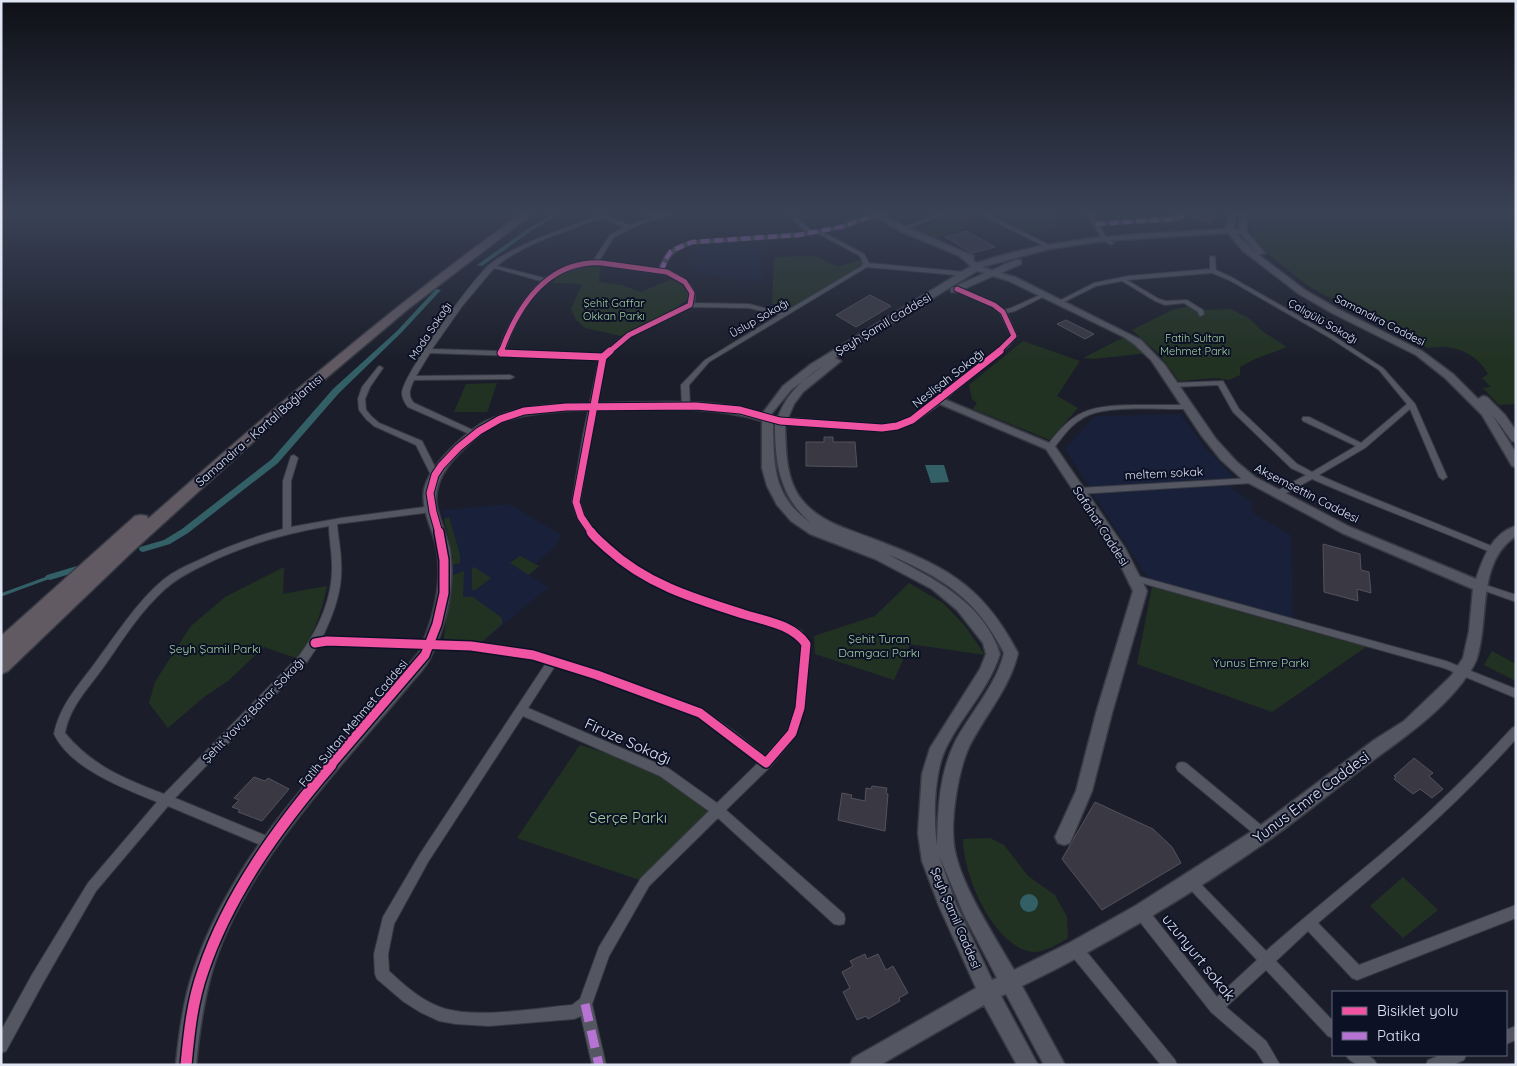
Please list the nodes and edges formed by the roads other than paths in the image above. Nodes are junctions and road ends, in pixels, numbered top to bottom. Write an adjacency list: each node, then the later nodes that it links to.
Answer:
1 (451, 261): 71 (highway, Samandıra - Kartal Bağlantısı)
2 (463, 261): 73 (highway, Samandıra - Kartal Bağlantısı)
3 (501, 261): 16 (street, Moda Sokağı)
4 (666, 261): 19 (street)
5 (865, 261): 15 (street)
6 (969, 261): 17 (street, Akşemsettin Caddesi)
7 (984, 261): 13 (street, Akşemsettin Caddesi)
8 (995, 261): 13 (street, Şeyh Şamil Caddesi)
9 (1025, 261): 18 (street, Şeyh Şamil Caddesi)
10 (1212, 261): 20 (street)
11 (1266, 261): 54 (street, Samandıra Caddesi)
12 (1272, 261): 50 (street, Samandıra Caddesi)
13 (990, 262): 17 (street, Şeyh Şamil Caddesi); 18 (street, Akşemsettin Caddesi)
14 (595, 263): 19 (street); 25 (street)
15 (866, 264): 22 (street); 32 (street, Üslup Sokağı)
16 (491, 266): 25 (street); 33 (street, Moda Sokağı)
17 (977, 267): 21 (street, Akşemsettin Caddesi); 22 (street, Şeyh Şamil Caddesi)
18 (1002, 268): 21 (street, Şeyh Şamil Caddesi); 23 (street, Akşemsettin Caddesi)
19 (662, 271): 29 (street)
20 (1212, 271): 24 (street, Çalıgülü Sokağı); 41 (street, Çalıgülü Sokağı)
21 (991, 273): 23 (street, Akşemsettin Caddesi); 26 (street, Şeyh Şamil Caddesi)
22 (966, 274): 45 (street, Şeyh Şamil Caddesi)
23 (1012, 279): 27 (street, Akşemsettin Caddesi)
24 (1123, 279): 28 (street, Çalıgülü Sokağı); 31 (street)
25 (544, 280): 34 (street)
26 (957, 289): 30 (street); 46 (street, Şeyh Şamil Caddesi)
27 (1044, 294): 28 (street, Akşemsettin Caddesi); 30 (street)
28 (1060, 302): 39 (street, Akşemsettin Caddesi)
29 (690, 305): 32 (street); 35 (street)
30 (1003, 312): 40 (street, Neslişah Sokağı)
31 (1201, 314)
32 (784, 315): 42 (street, Üslup Sokağı)
33 (429, 351): 34 (street); 38 (street, Moda Sokağı)
34 (501, 353): 35 (street)
35 (603, 357): 43 (street)
36 (380, 368): 55 (street)
37 (510, 377): 38 (street)
38 (411, 378): 49 (street, Moda Sokağı)
39 (1174, 386): 44 (street, Akşemsettin Caddesi); 56 (street)
40 (939, 400): 48 (street, Neslişah Sokağı); 52 (street)
41 (1411, 404): 51 (street); 57 (street)
42 (686, 405): 43 (street); 45 (street)
43 (592, 406): 49 (street); 78 (street)
44 (1187, 407): 52 (street); 58 (street, Akşemsettin Caddesi)
45 (763, 414): 46 (street); 93 (street, Şeyh Şamil Caddesi)
46 (783, 418): 48 (street); 92 (street, Şeyh Şamil Caddesi)
47 (1306, 419): 51 (street)
48 (811, 422)
49 (474, 434): 55 (street)
50 (1516, 439)
51 (1362, 446): 56 (street)
52 (1050, 447): 59 (street, Safahat Caddesi)
53 (294, 458): 63 (street)
54 (1516, 463)
55 (435, 475): 61 (street, Fatih Sultan Mehmet Caddesi)
56 (1311, 475): 60 (street); 65 (street)
57 (1444, 477)
58 (1250, 481): 59 (street, meltem sokak); 60 (street, Akşemsettin Caddesi)
59 (1079, 491): 66 (street, Safahat Caddesi)
60 (1278, 494): 67 (street, Akşemsettin Caddesi)
61 (432, 509): 62 (street); 70 (street, Fatih Sultan Mehmet Caddesi)
62 (333, 522): 63 (street); 69 (street, Şehit Yavuz Bahar Sokağı)
63 (287, 530): 80 (street)
64 (1516, 530): 65 (street, Yunus Emre Caddesi)
65 (1494, 550): 67 (street, Yunus Emre Caddesi)
66 (1134, 578): 74 (street); 83 (street, Safahat Caddesi)
67 (1480, 586): 68 (street); 74 (street, Yunus Emre Caddesi)
68 (1516, 599)
69 (315, 643): 70 (street); 80 (street, Şehit Yavuz Bahar Sokağı)
70 (430, 644): 72 (street); 84 (street, Fatih Sultan Mehmet Caddesi)
71 (1, 647)
72 (553, 661): 76 (street); 78 (street)
73 (1, 666)
74 (1462, 671): 75 (street); 82 (street, Yunus Emre Caddesi)
75 (1516, 694)
76 (521, 710): 81 (street, Firuze Sokağı); 94 (street)
77 (1516, 731): 89 (street)
78 (766, 763): 81 (street)
79 (1182, 767): 82 (street)
80 (166, 800): 84 (street); 97 (street, Şehit Yavuz Bahar Sokağı)
81 (718, 810): 88 (street, Firuze Sokağı); 94 (street)
82 (1263, 834): 85 (street, Yunus Emre Caddesi)
83 (1064, 838)
84 (270, 843): 100 (street, Fatih Sultan Mehmet Caddesi)
85 (1190, 881): 87 (street, Yunus Emre Caddesi); 91 (street)
86 (1516, 911): 89 (street)
87 (1141, 912): 90 (street, Yunus Emre Caddesi); 95 (street, uzunyurt sokak)
88 (839, 919)
89 (1308, 922): 91 (street)
90 (1076, 950): 92 (street, Yunus Emre Caddesi); 105 (street)
91 (1266, 960): 95 (street); 96 (street)
92 (1009, 982): 93 (street); 104 (street, Şeyh Şamil Caddesi)
93 (988, 992): 102 (street); 103 (street, Şeyh Şamil Caddesi)
94 (585, 1004): 101 (street)
95 (1216, 1007): 106 (street, uzunyurt sokak)
96 (1332, 1030)
97 (1, 1046)
98 (1355, 1056): 107 (street)
99 (1456, 1056): 108 (street)
100 (186, 1065)
101 (598, 1065)
102 (860, 1065)
103 (1028, 1065)
104 (1055, 1065)
105 (1170, 1065)
106 (1273, 1065)
107 (1370, 1065)
108 (1433, 1065)

